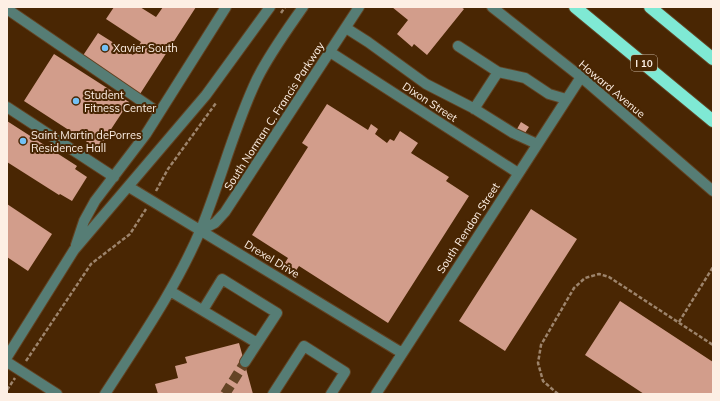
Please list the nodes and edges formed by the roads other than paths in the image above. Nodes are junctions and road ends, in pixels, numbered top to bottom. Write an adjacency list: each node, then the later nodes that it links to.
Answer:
1 (226, 7): 18 (street)
2 (270, 7): 23 (street)
3 (302, 7): 25 (street, South Norman C. Francis Parkway)
4 (359, 7): 9 (street, South Norman C. Francis Parkway)
5 (574, 7): 19 (highway, I 10)
6 (650, 7): 12 (highway)
7 (490, 8): 14 (street, Howard Avenue)
8 (7, 9): 18 (street)
9 (346, 28): 11 (street, South Norman C. Francis Parkway); 17 (street)
10 (458, 46): 13 (street)
11 (330, 52): 21 (street, Dixon Street); 25 (street, South Norman C. Francis Parkway)
12 (713, 59)
13 (498, 72): 15 (street); 17 (street)
14 (581, 77): 15 (street, South Rendon Street); 24 (street, Howard Avenue)
15 (566, 100): 20 (street, South Rendon Street)
16 (7, 107): 22 (street)
17 (474, 109): 20 (street)
18 (159, 113): 22 (street)
19 (713, 121)
20 (537, 144): 21 (street, South Rendon Street)
21 (518, 173): 30 (street, South Rendon Street)
22 (114, 177): 26 (street)
23 (129, 187): 25 (street, Drexel Drive); 26 (street)
24 (713, 191)
25 (201, 230): 27 (street, South Norman C. Francis Parkway); 30 (street, Drexel Drive)
26 (74, 250): 31 (street)
27 (170, 292): 28 (street); 35 (street, South Norman C. Francis Parkway)
28 (204, 310): 29 (street); 29 (street)
29 (257, 343): 33 (street)
30 (402, 353): 38 (street, South Rendon Street)
31 (7, 357)
32 (7, 362): 34 (street)
33 (244, 362)
34 (57, 394)
35 (105, 394)
36 (273, 394): 37 (street)
37 (331, 394)
38 (376, 394)

